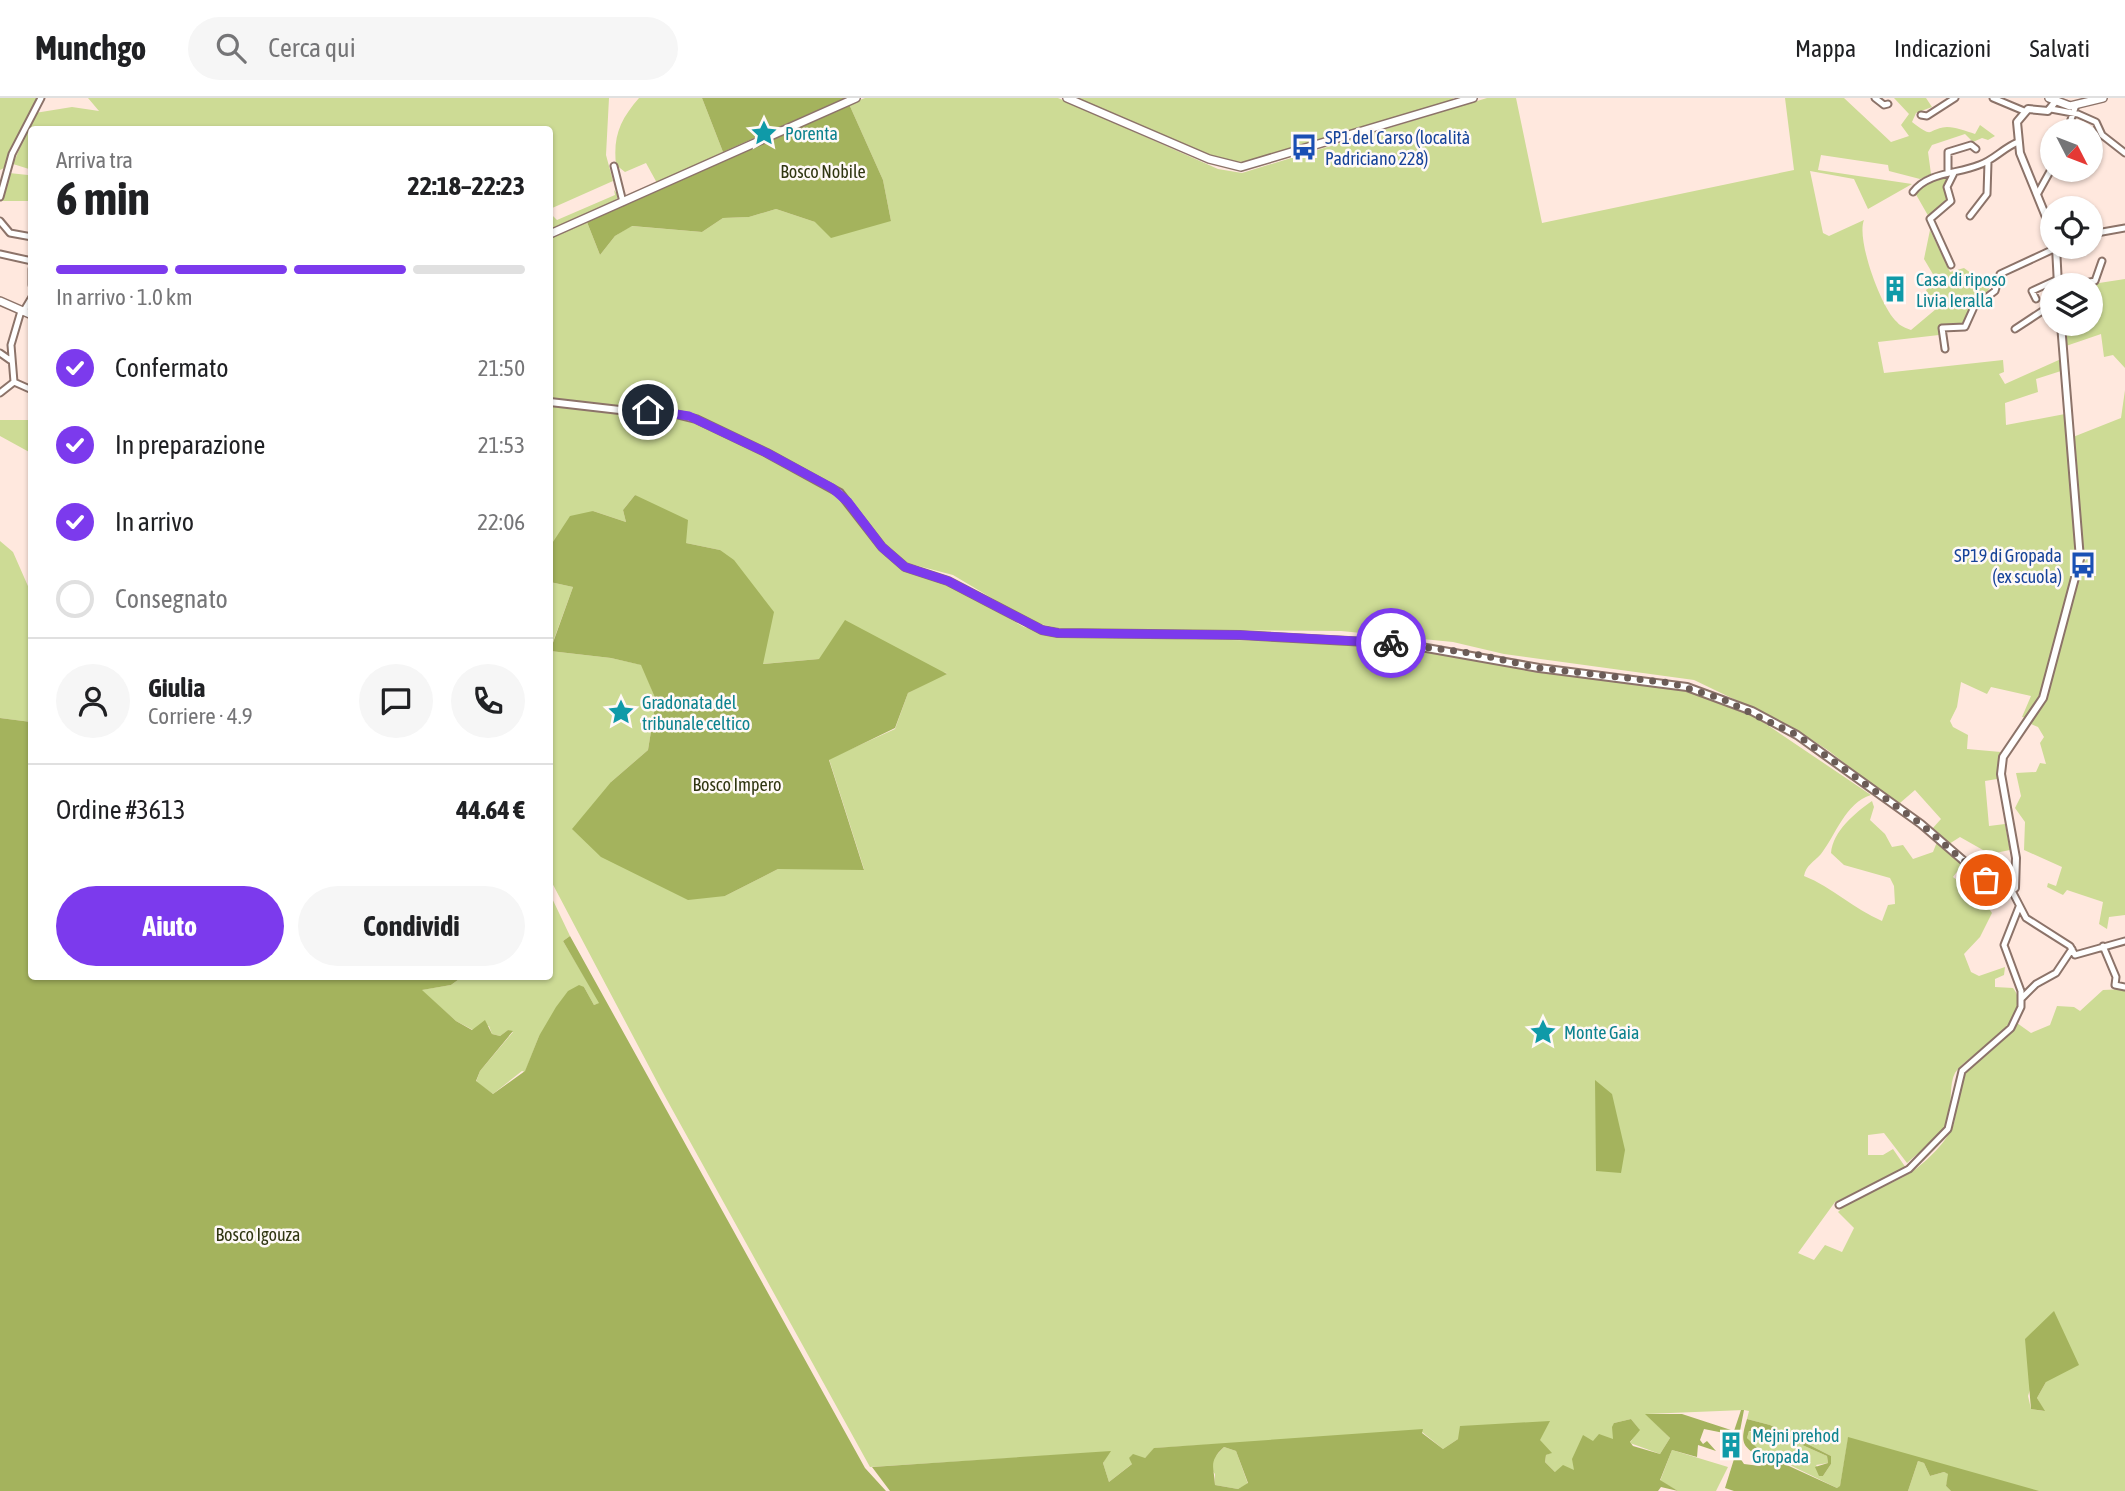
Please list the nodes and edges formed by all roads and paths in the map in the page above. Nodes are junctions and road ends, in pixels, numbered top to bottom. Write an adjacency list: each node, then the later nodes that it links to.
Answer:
1 (41, 98): 25 (street)
2 (856, 98): 27 (main road)
3 (1067, 98): 9 (main road)
4 (1473, 98): 9 (main road)
5 (1875, 98): 11 (street)
6 (1955, 98): 14 (street)
7 (1993, 98): 13 (street)
8 (2103, 98): 12 (main road)
9 (1456, 100)
10 (2052, 103): 12 (main road); 13 (street)
11 (1888, 104)
12 (2075, 109): 15 (street); 18 (street)
13 (2024, 111): 16 (street)
14 (1921, 115)
15 (2071, 119)
16 (2018, 142): 19 (street); 24 (street)
17 (1976, 149): 21 (street)
18 (2125, 153)
19 (1988, 162): 21 (street); 28 (street)
20 (614, 166): 27 (street)
21 (1951, 173): 23 (street); 38 (street)
22 (2044, 182): 24 (street)
23 (1913, 192)
24 (2038, 193): 26 (street)
25 (0, 197)
26 (2040, 198)
27 (623, 202): 32 (main road)
28 (1970, 216)
29 (0, 221): 33 (street)
30 (2125, 228): 31 (street)
31 (2103, 232)
32 (553, 233)
33 (28, 236)
34 (0, 254): 36 (street)
35 (2040, 255): 47 (street)
36 (28, 260)
37 (2102, 261): 39 (street)
38 (1951, 265)
39 (2098, 273)
40 (2040, 288): 41 (street)
41 (2036, 299)
42 (0, 301): 43 (main road)
43 (25, 312): 49 (street)
44 (2040, 313): 45 (street)
45 (2015, 329)
46 (2062, 336): 54 (street)
47 (1945, 349)
48 (0, 353): 49 (street)
49 (10, 360): 50 (street)
50 (14, 382): 51 (street); 52 (street)
51 (28, 388)
52 (0, 393)
53 (553, 402): 54 (street)
54 (2012, 891): 55 (street)
55 (2019, 907): 58 (street); 60 (street)
56 (2125, 941): 57 (street)
57 (2103, 946): 58 (street); 59 (street)
58 (2072, 949): 60 (street)
59 (2125, 987)
60 (2022, 998): 61 (street)
61 (1839, 1205)

